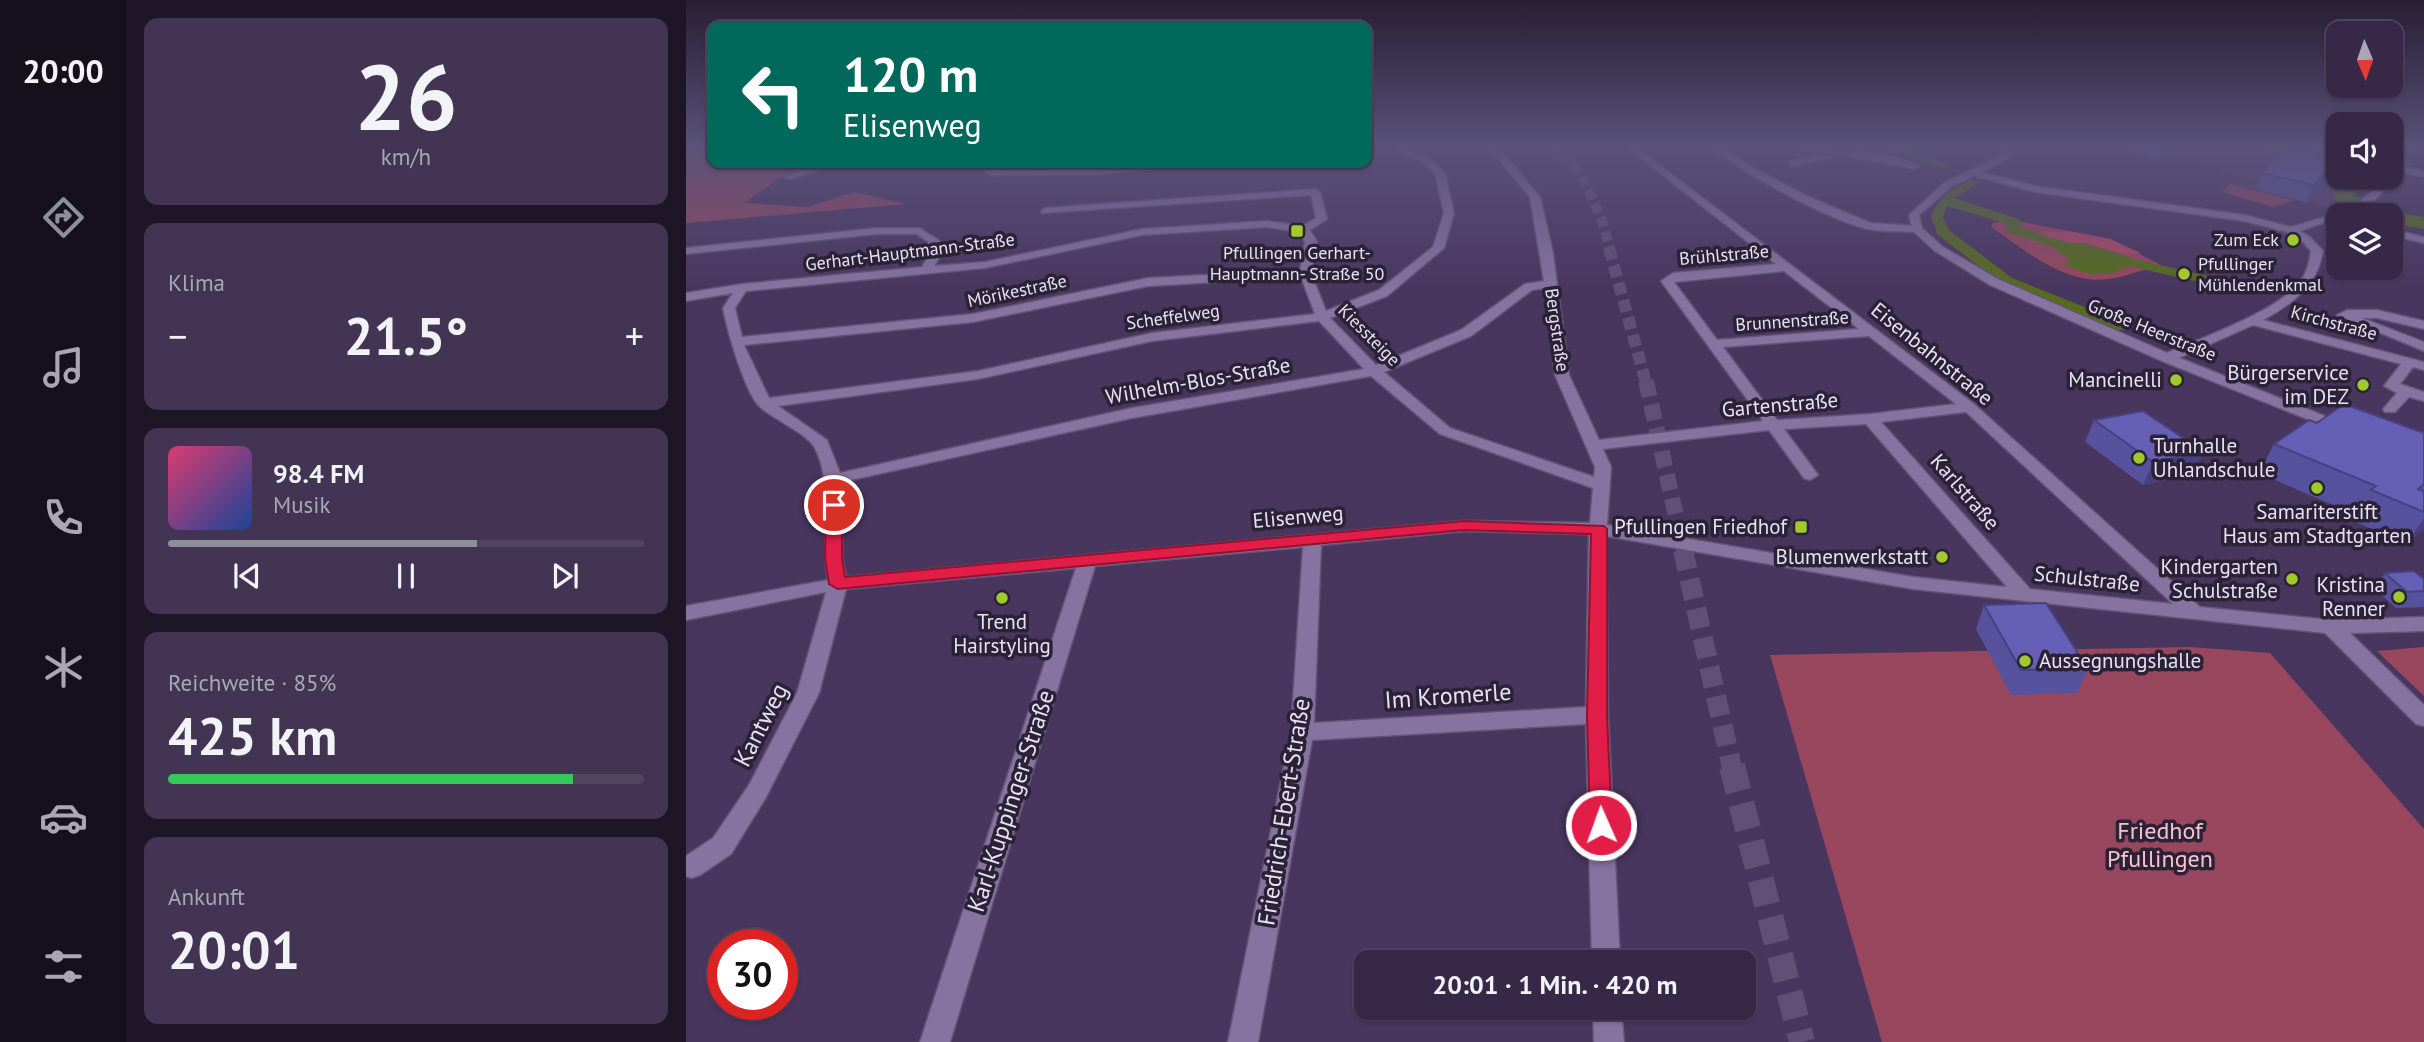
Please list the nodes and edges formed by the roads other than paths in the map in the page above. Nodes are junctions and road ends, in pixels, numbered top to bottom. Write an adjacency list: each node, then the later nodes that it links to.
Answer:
1 (1292, 194): 9 (street)
2 (1315, 194): 11 (street)
3 (1445, 194): 23 (street, Scheffelweg)
4 (1532, 194): 20 (street, Bergstraße)
5 (1691, 194): 17 (street, Eisenbahnstraße)
6 (1795, 194): 12 (street)
7 (1934, 194): 12 (street)
8 (2068, 194): 13 (street)
9 (1046, 211)
10 (2326, 220): 13 (street)
11 (1304, 229): 18 (street, Gerhart-Hauptmann-Straße); 19 (street, Kiessteige)
12 (1917, 229): 30 (street, Große Heerstraße)
13 (2291, 230): 24 (street)
14 (2403, 235): 15 (street)
15 (2424, 240)
16 (686, 251): 18 (street)
17 (1786, 267): 26 (street, Eisenbahnstraße); 28 (street, Brühlstraße)
18 (926, 271): 21 (street, Gerhart-Hauptmann-Straße)
19 (1305, 273): 23 (street, Kiessteige); 27 (street, Mörikestraße)
20 (1550, 284): 32 (street, Wilhelm-Blos-Straße); 40 (street, Bergstraße)
21 (742, 288): 22 (street, Gerhart-Hauptmann-Straße); 27 (street)
22 (686, 297)
23 (1322, 317): 32 (street, Kiessteige); 34 (street, Scheffelweg)
24 (2249, 320): 30 (street); 31 (street, Kirchstraße)
25 (2424, 325): 29 (street)
26 (1873, 332): 28 (street, Brunnenstraße); 35 (street, Eisenbahnstraße)
27 (736, 342): 34 (street)
28 (1713, 344): 38 (street)
29 (2424, 347)
30 (2167, 358): 39 (street, Große Heerstraße)
31 (2417, 364): 33 (street, Kirchstraße)
32 (1374, 372): 42 (street, Wilhelm-Blos-Straße); 43 (street, Kiessteige)
33 (2418, 394): 36 (street, Kirchstraße)
34 (764, 403): 42 (street)
35 (1969, 407): 37 (street, Gartenstraße); 51 (street, Eisenbahnstraße)
36 (2390, 409)
37 (1870, 419): 38 (street, Gartenstraße); 49 (street, Karlstraße)
38 (1772, 425): 40 (street, Gartenstraße); 41 (street)
39 (2354, 433)
40 (1594, 445): 43 (street, Bergstraße)
41 (1810, 475)
42 (834, 479): 48 (street)
43 (1603, 486): 44 (street, Bergstraße)
44 (1599, 529): 45 (street, Elisenweg); 47 (street, Elisenweg); 54 (street, Bergstraße)
45 (1312, 538): 46 (street, Elisenweg); 56 (street, Friedrich-Ebert-Straße)
46 (1088, 560): 48 (street, Elisenweg); 60 (street, Karl-Kuppinger-Straße)
47 (1913, 583): 49 (street, Schulstraße)
48 (838, 584): 50 (street, Elisenweg); 57 (street, Kantweg)
49 (2025, 595): 51 (street, Schulstraße)
50 (686, 613)
51 (2195, 613): 53 (street, Schulstraße)
52 (2424, 624): 53 (street, Schulstraße)
53 (2331, 627): 55 (street)
54 (1597, 715): 56 (street, Im Kromerle); 58 (street, Bergstraße)
55 (2424, 718)
56 (1302, 732): 61 (street, Friedrich-Ebert-Straße)
57 (688, 869)
58 (1606, 950)
59 (1608, 1020): 62 (street)
60 (935, 1042)
61 (1243, 1042)
62 (1609, 1042)

